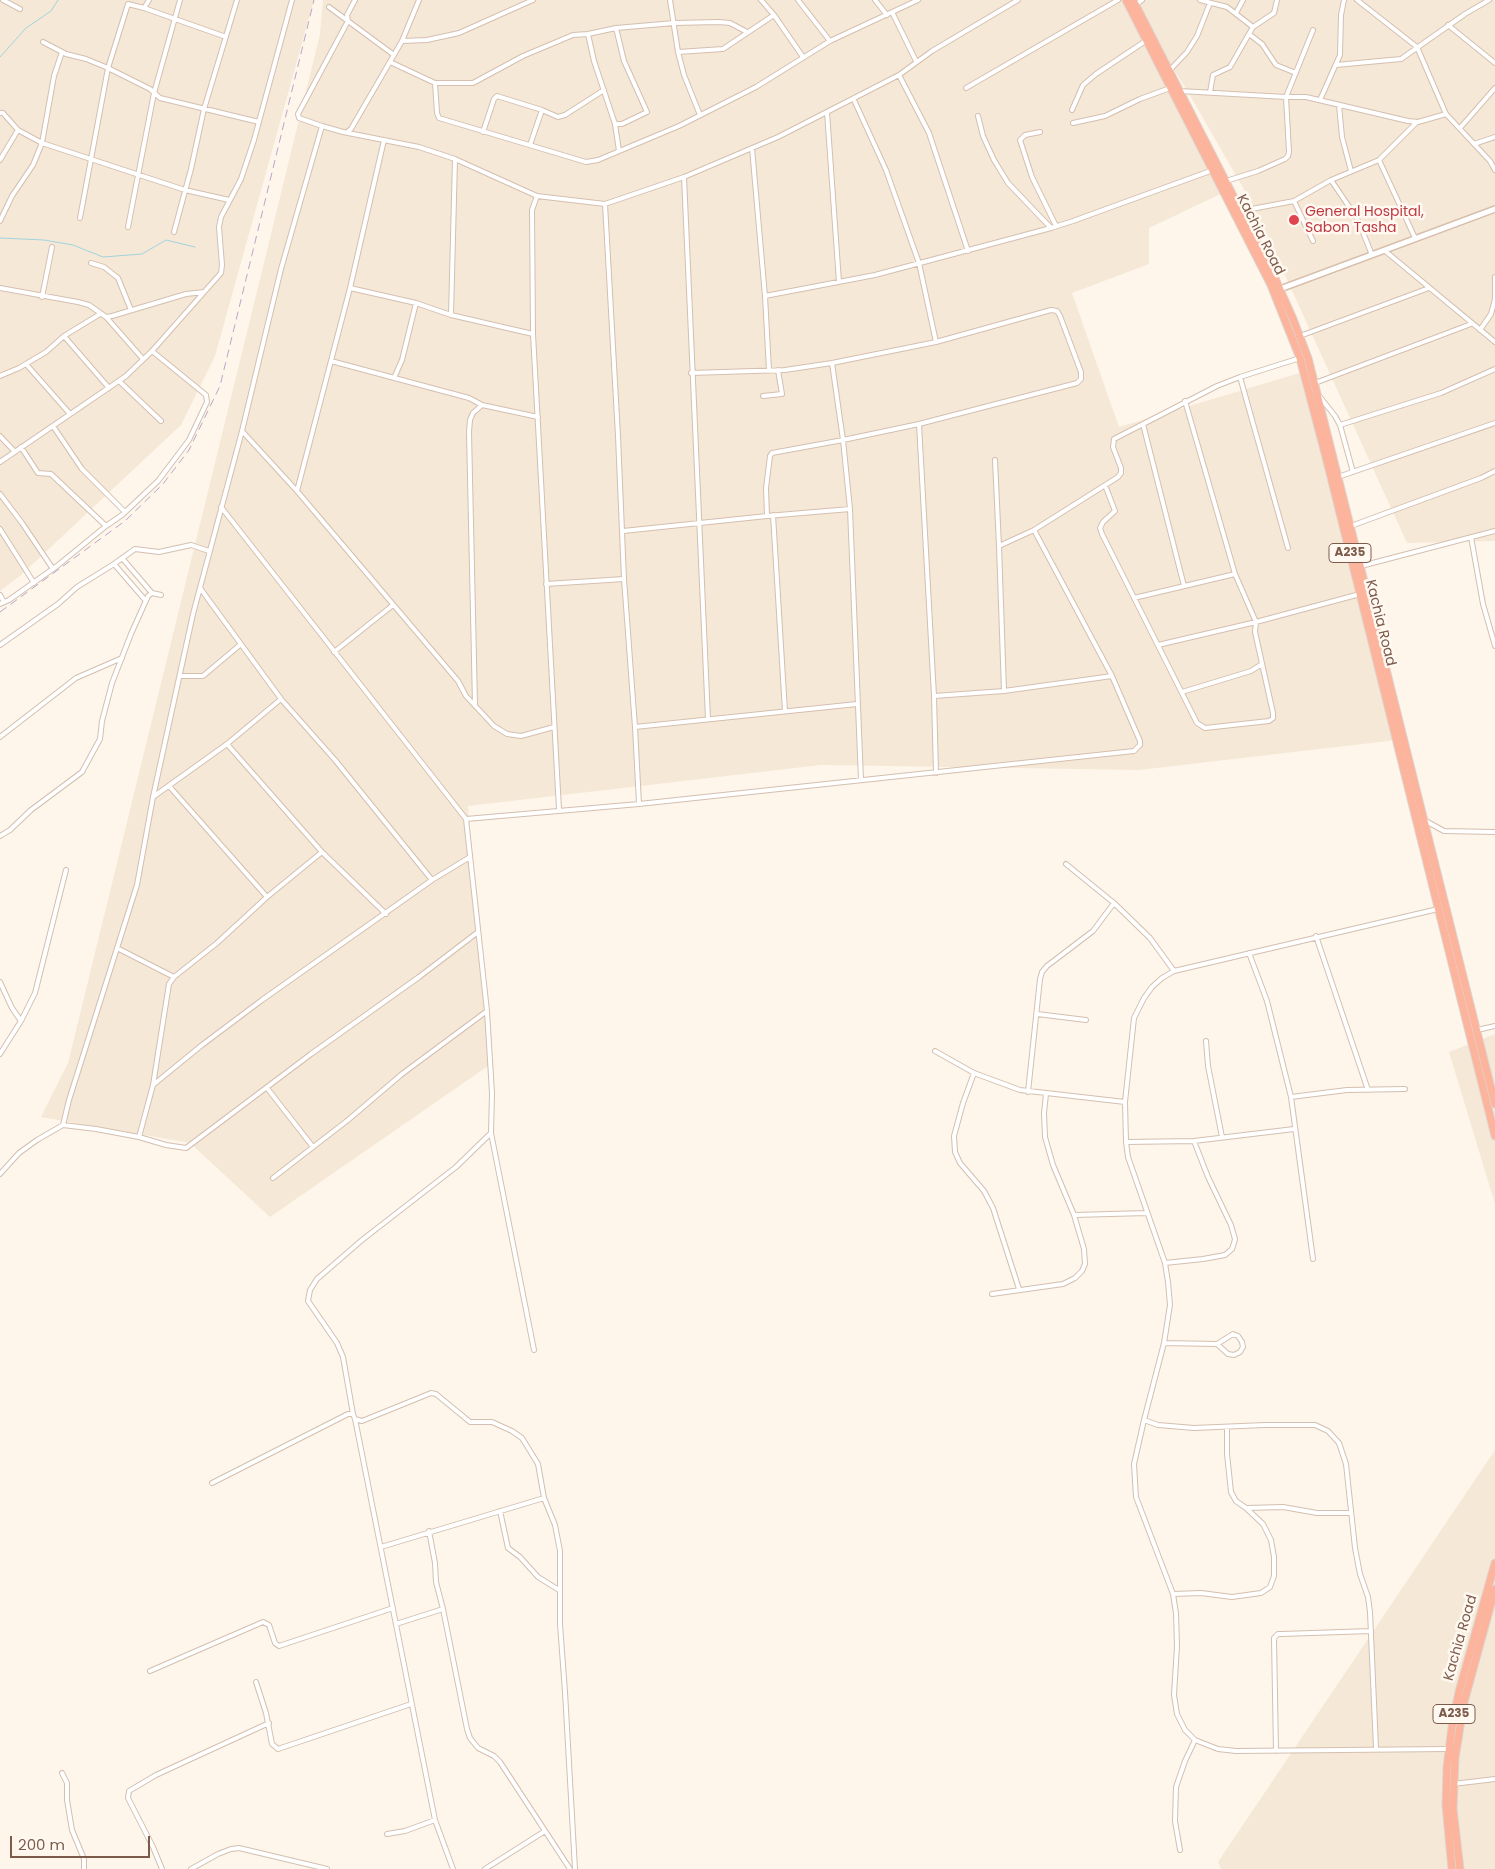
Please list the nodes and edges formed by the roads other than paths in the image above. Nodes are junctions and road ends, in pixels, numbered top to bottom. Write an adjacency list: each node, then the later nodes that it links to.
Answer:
1 (3, 0): 29 (street)
2 (148, 0): 28 (street)
3 (180, 0): 34 (street)
4 (237, 0): 44 (street)
5 (292, 0): 82 (street)
6 (355, 0): 35 (street)
7 (419, 0): 46 (street)
8 (531, 0): 46 (street)
9 (670, 0): 36 (street)
10 (761, 0): 32 (street)
11 (798, 0): 47 (street)
12 (874, 0): 33 (street)
13 (918, 0): 30 (street)
14 (1018, 0): 54 (street)
15 (1118, 0): 63 (street)
16 (1126, 0): 45 (highway, Kachia Road / A235)
17 (1142, 0): 24 (street)
18 (1200, 0): 26 (street)
19 (1243, 0): 31 (street)
20 (1277, 0): 38 (street)
21 (1344, 0): 57 (street)
22 (1357, 0): 49 (street)
23 (1490, 0): 25 (street); 37 (street)
24 (1134, 2): 59 (highway, Kachia Road / A235)
25 (1495, 2)
26 (1210, 3): 31 (street); 59 (street)
27 (329, 7): 35 (street)
28 (144, 8): 34 (street); 58 (street)
29 (20, 9)
30 (892, 12): 33 (street); 54 (street)
31 (1236, 13): 38 (street)
32 (774, 15): 41 (street); 53 (street)
33 (887, 15): 47 (street)
34 (174, 19): 44 (street); 68 (street)
35 (348, 21): 52 (street); 86 (street)
36 (674, 23): 39 (street); 41 (street); 51 (street)
37 (1448, 25): 49 (street); 56 (street)
38 (1253, 27): 43 (street)
39 (616, 28): 42 (street); 85 (street)
40 (1313, 30): 60 (street)
41 (747, 32): 51 (street)
42 (588, 34): 62 (street); 66 (street)
43 (1249, 34): 60 (street); 69 (street)
44 (226, 37): 74 (street)
45 (1146, 40): 64 (highway, Kachia Road / A235); 76 (street)
46 (402, 41): 52 (street)
47 (830, 41): 53 (street)
48 (43, 42): 50 (street)
49 (1417, 48): 57 (street); 79 (street)
50 (62, 52): 58 (street); 94 (street)
51 (678, 52): 80 (street)
52 (394, 55): 55 (street)
53 (803, 57): 80 (street)
54 (916, 61): 61 (street)
55 (390, 62): 62 (street); 89 (street)
56 (1495, 63)
57 (1336, 65): 72 (street)
58 (108, 68): 68 (street); 99 (street)
59 (1170, 70): 67 (highway, Kachia Road / A235)
60 (1296, 73): 70 (street)
61 (899, 75): 71 (street); 126 (street)
62 (435, 83): 90 (street)
63 (966, 88)
64 (1170, 88): 84 (street); 103 (highway, Kachia Road / A235)
65 (1495, 88): 87 (street)
66 (604, 90): 75 (street); 85 (street)
67 (1180, 91): 69 (street); 109 (highway, Kachia Road / A235)
68 (154, 92): 74 (street); 106 (street)
69 (1210, 92): 70 (street)
70 (1286, 97): 72 (street); 109 (street)
71 (854, 100): 78 (street); 129 (street)
72 (1320, 100): 73 (street)
73 (1339, 105): 83 (street); 105 (street)
74 (204, 109): 82 (street); 110 (street)
75 (542, 110): 90 (street); 96 (street)
76 (1072, 110)
77 (0, 112): 88 (street)
78 (827, 112): 97 (street); 131 (street)
79 (1446, 114): 83 (street); 87 (street)
80 (700, 115): 98 (street)
81 (978, 116): 120 (street)
82 (259, 122): 112 (street)
83 (1418, 122): 102 (street)
84 (1073, 123)
85 (615, 124): 98 (street)
86 (322, 126): 89 (street); 181 (street)
87 (1460, 128): 95 (street)
88 (18, 130): 94 (street); 101 (street)
89 (348, 132): 93 (street)
90 (483, 132): 96 (street)
91 (1040, 132): 120 (street)
92 (1495, 137): 95 (street)
93 (384, 140): 100 (street); 133 (street)
94 (42, 143): 99 (street); 118 (street)
95 (1474, 144): 104 (street)
96 (530, 145): 98 (street)
97 (752, 148): 107 (street); 137 (street)
98 (619, 151)
99 (90, 158): 106 (street); 117 (street)
100 (455, 159): 111 (street); 142 (street)
101 (0, 160)
102 (1379, 160): 105 (street); 122 (street)
103 (1213, 170): 120 (street); 152 (highway, Kachia Road / A235)
104 (1495, 170)
105 (1351, 171): 108 (street)
106 (138, 174): 110 (street); 119 (street)
107 (684, 176): 114 (street); 160 (street)
108 (1331, 180): 113 (street); 127 (street)
109 (1226, 181): 116 (highway, Kachia Road / A235)
110 (185, 190): 112 (street); 121 (street)
111 (537, 196): 114 (street); 146 (street)
112 (229, 200): 136 (street)
113 (1294, 201): 116 (street); 123 (street)
114 (605, 204): 204 (street)
115 (1495, 209): 122 (street)
116 (1241, 211): 135 (highway, Kachia Road / A235)
117 (80, 218)
118 (0, 220)
119 (128, 227)
120 (1053, 227): 126 (street)
121 (174, 232)
122 (1415, 238): 125 (street)
123 (1313, 241)
124 (52, 247): 138 (street)
125 (1384, 250): 127 (street); 134 (street)
126 (968, 251): 129 (street)
127 (1372, 255): 135 (street)
128 (91, 263): 140 (street)
129 (919, 263): 131 (street); 149 (street)
130 (1495, 278): 145 (street)
131 (839, 282): 137 (street)
132 (0, 288): 138 (street)
133 (350, 288): 139 (street); 154 (street)
134 (1429, 288): 144 (street); 148 (street)
135 (1280, 289): 148 (highway, Kachia Road / A235)
136 (204, 292): 140 (street); 151 (street)
137 (765, 296): 158 (street)
138 (42, 297): 141 (street)
139 (416, 302): 142 (street); 163 (street)
140 (131, 310): 143 (street)
141 (100, 314): 143 (street); 147 (street)
142 (451, 314): 146 (street)
143 (106, 317): 153 (street)
144 (1472, 324): 145 (street); 165 (street)
145 (1480, 330): 150 (street)
146 (533, 334): 174 (street)
147 (64, 336): 156 (street); 166 (street)
148 (1300, 336): 165 (highway, Kachia Road / A235)
149 (936, 342): 155 (street); 177 (street)
150 (1495, 342)
151 (152, 351): 153 (street); 196 (street)
152 (1300, 358): 162 (street); 172 (highway, Kachia Road / A235)
153 (143, 359): 164 (street)
154 (331, 361): 163 (street); 192 (street)
155 (832, 363): 159 (street); 183 (street)
156 (26, 364): 161 (street); 173 (street)
157 (1495, 369): 179 (street)
158 (769, 370): 159 (street); 160 (street)
159 (778, 370): 168 (street)
160 (692, 373): 199 (street)
161 (0, 376)
162 (1240, 377): 169 (street); 208 (street)
163 (394, 378): 170 (street)
164 (119, 381): 166 (street); 175 (street)
165 (1315, 383): 167 (highway, Kachia Road / A235)
166 (109, 388): 173 (street)
167 (1318, 395): 171 (highway, Kachia Road / A235); 179 (street)
168 (763, 396)
169 (1185, 401): 178 (street); 214 (street)
170 (482, 405): 174 (street); 243 (street)
171 (1321, 408): 172 (highway); 190 (highway, Kachia Road / A235)
172 (1313, 410): 221 (highway, Kachia Road / A235)
173 (70, 414): 180 (street)
174 (538, 417): 217 (street)
175 (161, 421)
176 (1495, 423): 189 (street)
177 (920, 424): 183 (street); 240 (street)
178 (1143, 424): 191 (street); 218 (street)
179 (1340, 425): 189 (street)
180 (53, 426): 184 (street); 196 (street)
181 (242, 430): 192 (street); 194 (street)
182 (0, 436): 185 (street)
183 (843, 440): 195 (street); 197 (street)
184 (21, 448): 185 (street); 200 (street)
185 (15, 452): 187 (street)
186 (995, 460): 207 (street)
187 (0, 462)
188 (1495, 471): 201 (street)
189 (1353, 472): 190 (street)
190 (1338, 477): 201 (highway, Kachia Road / A235)
191 (1105, 485): 203 (street); 224 (street)
192 (297, 492): 227 (street)
193 (0, 494): 213 (street)
194 (221, 507): 209 (street); 233 (street)
195 (850, 509): 198 (street); 242 (street)
196 (125, 512): 200 (street)
197 (767, 516): 198 (street); 199 (street)
198 (773, 516): 244 (street)
199 (699, 523): 204 (street); 245 (street)
200 (106, 526): 213 (street)
201 (1351, 526): 212 (highway, Kachia Road / A235)
202 (0, 529): 216 (street)
203 (1034, 530): 207 (street); 237 (street)
204 (623, 531): 215 (street)
205 (1495, 531): 206 (street)
206 (1471, 537): 212 (street); 232 (street)
207 (1000, 546): 238 (street)
208 (1288, 548)
209 (210, 551): 210 (street); 219 (street)
210 (122, 558): 211 (street); 220 (street)
211 (114, 564): 225 (street); 230 (street)
212 (1361, 566): 257 (highway, Kachia Road / A235)
213 (53, 569): 216 (street)
214 (1235, 574): 218 (street); 228 (street)
215 (624, 579): 217 (street); 246 (street)
216 (34, 583): 226 (street)
217 (546, 584): 247 (street)
218 (1184, 586): 224 (street)
219 (200, 588): 229 (street); 236 (street)
220 (152, 593): 222 (street); 225 (street)
221 (1360, 594): 228 (street); 267 (highway, Kachia Road / A235)
222 (161, 595)
223 (0, 596): 226 (street)
224 (1134, 598): 231 (street)
225 (146, 601): 234 (street)
226 (2, 603)
227 (393, 605): 233 (street); 243 (street)
228 (1256, 622): 231 (street); 235 (street)
229 (241, 644): 236 (street); 241 (street)
230 (0, 645)
231 (1158, 645): 239 (street)
232 (1495, 646)
233 (334, 652): 256 (street)
234 (122, 658): 248 (street); 259 (street)
235 (1262, 664): 239 (street); 239 (street)
236 (180, 676): 253 (street)
237 (1112, 676): 238 (street); 250 (street)
238 (1004, 691): 240 (street)
239 (1182, 692)
240 (934, 696): 250 (street)
241 (282, 698): 249 (street); 264 (street)
242 (857, 704): 244 (street); 251 (street)
243 (475, 705): 247 (street)
244 (785, 711): 245 (street)
245 (708, 719): 246 (street)
246 (635, 726): 254 (street)
247 (554, 727): 255 (street)
248 (0, 738)
249 (227, 744): 252 (street); 260 (street)
250 (936, 773): 251 (street)
251 (861, 780): 254 (street)
252 (169, 786): 253 (street); 265 (street)
253 (153, 797): 271 (street)
254 (639, 804): 255 (street)
255 (559, 809): 256 (street)
256 (466, 819): 261 (street)
257 (1424, 820): 258 (street); 281 (highway, Kachia Road / A235)
258 (1495, 832)
259 (0, 836)
260 (322, 852): 265 (street); 268 (street)
261 (470, 857): 264 (street); 269 (street)
262 (1066, 864): 266 (street)
263 (66, 870): 279 (street)
264 (432, 880): 268 (street)
265 (267, 897): 274 (street)
266 (1114, 904): 273 (street); 277 (street)
267 (1438, 909): 270 (street); 298 (highway, Kachia Road / A235)
268 (386, 914): 286 (street)
269 (478, 932): 276 (street); 287 (street)
270 (1316, 936): 272 (street); 289 (street)
271 (117, 948): 274 (street); 295 (street)
272 (1249, 953): 273 (street); 292 (street)
273 (1174, 971): 293 (street)
274 (174, 977): 286 (street)
275 (0, 982): 279 (street)
276 (486, 1011): 297 (street); 303 (street)
277 (1037, 1014): 278 (street); 290 (street)
278 (1086, 1020)
279 (21, 1021): 284 (street)
280 (1495, 1026): 281 (street)
281 (1477, 1030): 294 (highway, Kachia Road / A235)
282 (1206, 1041): 300 (street)
283 (935, 1051): 285 (street)
284 (0, 1054)
285 (974, 1073): 290 (street); 310 (street)
286 (153, 1085): 299 (street)
287 (267, 1088): 299 (street); 303 (street)
288 (1405, 1089): 289 (street)
289 (1368, 1090): 292 (street)
290 (1028, 1092): 291 (street)
291 (1046, 1094): 293 (street); 307 (street)
292 (1291, 1098): 296 (street)
293 (1125, 1102): 302 (street)
294 (1495, 1104)
295 (63, 1125): 299 (street); 304 (street)
296 (1294, 1129): 300 (street); 308 (street)
297 (491, 1134): 314 (street); 315 (street)
298 (1495, 1136)
299 (139, 1137)
300 (1222, 1137): 301 (street)
301 (1194, 1141): 302 (street); 309 (street)
302 (1126, 1142): 306 (street)
303 (313, 1147): 305 (street)
304 (0, 1174)
305 (273, 1178)
306 (1147, 1212): 307 (street); 309 (street)
307 (1074, 1215): 310 (street)
308 (1313, 1259)
309 (1165, 1264): 312 (street)
310 (1019, 1289): 311 (street)
311 (992, 1294)
312 (1164, 1343): 313 (street); 317 (street)
313 (1217, 1344): 313 (street)
314 (534, 1350)
315 (353, 1414): 316 (street); 319 (street)
316 (355, 1419): 320 (street); 325 (street)
317 (1144, 1420): 318 (street); 329 (street)
318 (1227, 1426): 321 (street); 323 (street)
319 (212, 1483)
320 (544, 1498): 322 (street); 328 (street)
321 (1246, 1508): 323 (street); 329 (street)
322 (500, 1510): 324 (street); 328 (street)
323 (1351, 1513): 333 (street)
324 (429, 1531): 325 (street); 331 (street)
325 (382, 1546): 330 (street)
326 (1495, 1563): 340 (highway, Kachia Road / A235)
327 (1495, 1589): 344 (highway, Kachia Road / A235)
328 (559, 1590): 357 (street)
329 (1173, 1594): 338 (street)
330 (392, 1608): 332 (street); 334 (street)
331 (443, 1609): 332 (street); 346 (street)
332 (396, 1624): 336 (street)
333 (1371, 1631): 339 (street); 341 (street)
334 (150, 1671)
335 (256, 1682): 337 (street)
336 (411, 1704): 337 (street); 345 (street)
337 (269, 1723): 351 (street)
338 (1195, 1740): 341 (street); 348 (street)
339 (1376, 1748): 340 (street); 341 (street)
340 (1449, 1749): 358 (highway, Kachia Road / A235)
341 (1276, 1751)
342 (62, 1773): 350 (street)
343 (1495, 1778): 344 (street)
344 (1453, 1784): 359 (highway, Kachia Road / A235)
345 (435, 1820): 347 (street); 354 (street)
346 (545, 1831): 355 (street); 356 (street)
347 (387, 1834)
348 (1180, 1850)
349 (312, 1867): 352 (street); 353 (street)
350 (84, 1869)
351 (162, 1869)
352 (191, 1869)
353 (327, 1869)
354 (453, 1869)
355 (484, 1869)
356 (570, 1869)
357 (575, 1869)
358 (1452, 1869)
359 (1460, 1869)

